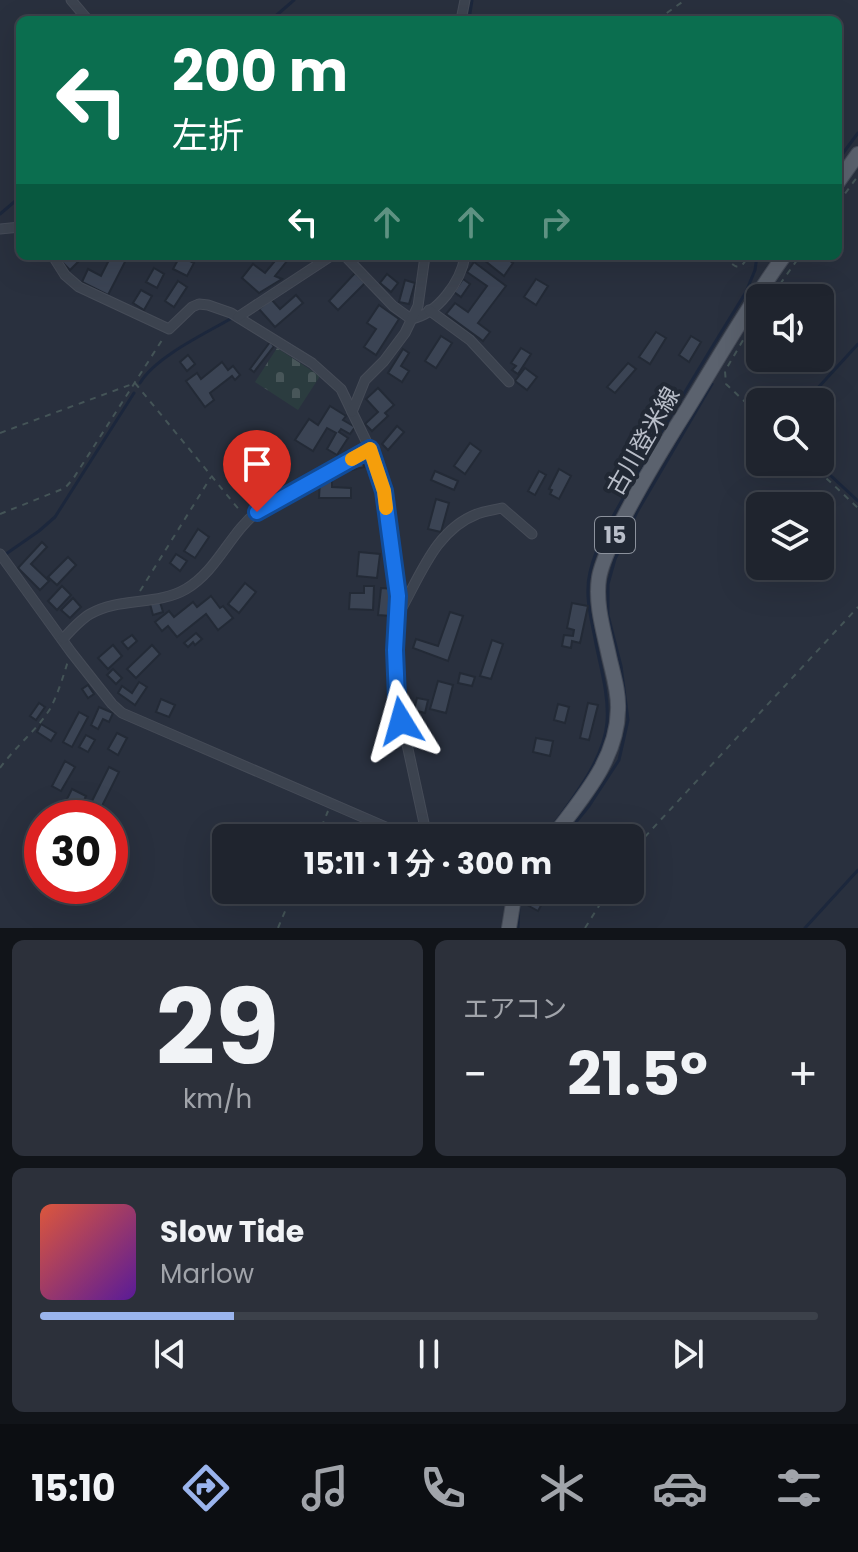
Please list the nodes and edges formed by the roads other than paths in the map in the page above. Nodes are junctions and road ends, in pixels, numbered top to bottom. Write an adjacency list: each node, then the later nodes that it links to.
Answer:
1 (71, 0): 2 (street)
2 (85, 16)
3 (858, 154): 4 (main road)
4 (842, 176)
5 (56, 260): 12 (street)
6 (324, 260): 12 (street)
7 (349, 260): 13 (street)
8 (424, 260): 13 (street)
9 (464, 260): 11 (street)
10 (781, 260): 23 (main road, 古川登米線 / 15)
11 (429, 310): 13 (street); 14 (street)
12 (235, 315): 15 (street)
13 (411, 319): 15 (street)
14 (509, 382)
15 (352, 412): 16 (street)
16 (370, 449): 19 (street); 20 (street)
17 (532, 534): 19 (street)
18 (2, 556): 20 (street)
19 (397, 616): 22 (street)
20 (63, 639): 21 (street)
21 (379, 824)
22 (424, 824)
23 (562, 824)
24 (511, 904): 25 (main road)
25 (509, 928)

